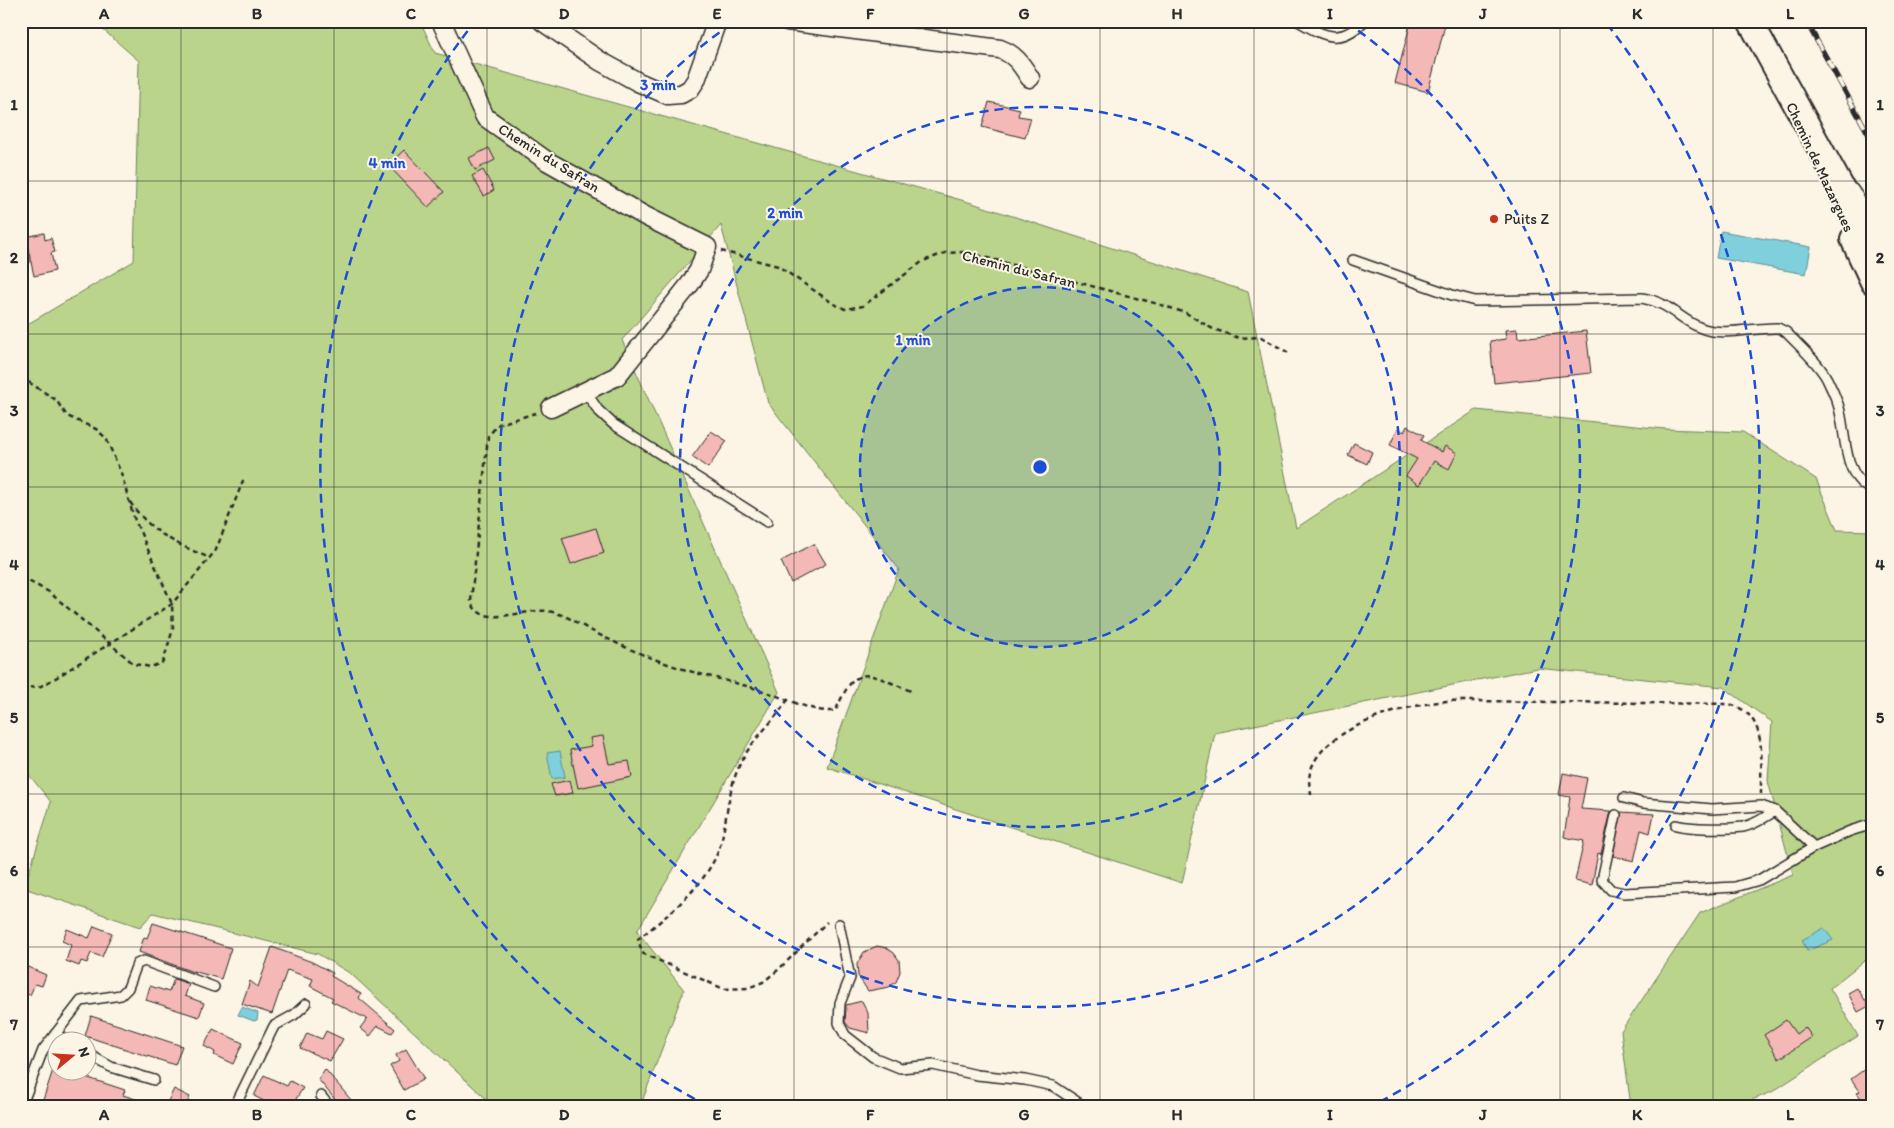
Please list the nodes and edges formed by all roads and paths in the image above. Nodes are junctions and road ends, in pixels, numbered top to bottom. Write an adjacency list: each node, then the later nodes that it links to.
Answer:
1 (441, 21): 12 (street, Chemin du Safran)
2 (542, 21): 3 (street)
3 (718, 21)
4 (787, 21): 9 (street)
5 (1298, 21): 6 (lane)
6 (1364, 21)
7 (1750, 21): 8 (main road, Chemin de Mazargues)
8 (1767, 52): 10 (main road, Chemin de Mazargues); 15 (main road, Chemin de Mazargues)
9 (1030, 78)
10 (1831, 168): 11 (lane); 13 (main road, Chemin de Mazargues)
11 (1873, 218)
12 (707, 247): 16 (path, Chemin du Safran); 18 (street)
13 (1873, 253)
14 (1353, 260): 21 (lane)
15 (1873, 282)
16 (1289, 353)
17 (21, 376): 22 (path)
18 (586, 392): 19 (street); 23 (lane)
19 (551, 408): 30 (path)
20 (244, 478): 24 (path)
21 (1873, 490)
22 (128, 499): 24 (path); 26 (path)
23 (767, 522)
24 (210, 558): 26 (path)
25 (21, 577): 27 (path)
26 (172, 604): 27 (path); 27 (path)
27 (110, 644): 28 (path)
28 (21, 686)
29 (911, 691): 30 (path)
30 (788, 699): 39 (path)
31 (1312, 795): 33 (path)
32 (1624, 798): 33 (lane)
33 (1761, 806): 34 (lane)
34 (1775, 811): 37 (lane); 38 (lane)
35 (1616, 815): 38 (lane)
36 (1873, 824): 38 (lane)
37 (1676, 825)
38 (1814, 847)
39 (839, 924): 50 (lane)
40 (214, 987): 42 (lane)
41 (306, 1004): 48 (lane)
42 (58, 1030)
43 (48, 1043): 47 (lane)
44 (98, 1060): 45 (lane)
45 (154, 1080)
46 (321, 1096): 49 (lane)
47 (21, 1107)
48 (233, 1107)
49 (330, 1107)
50 (1085, 1107)

